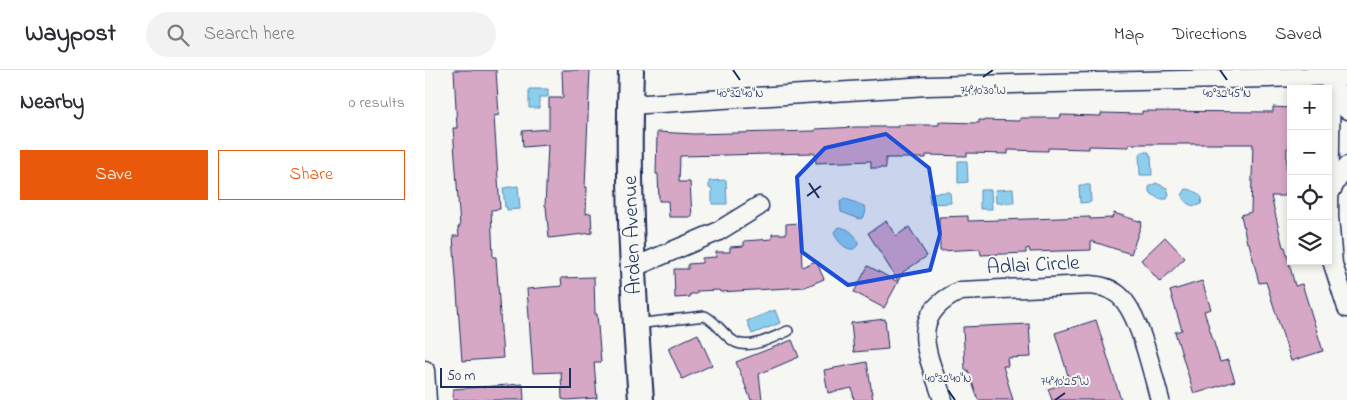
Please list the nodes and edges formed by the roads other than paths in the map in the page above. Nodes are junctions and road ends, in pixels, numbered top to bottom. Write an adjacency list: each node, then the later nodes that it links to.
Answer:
1 (631, 70): 3 (street, Arden Avenue)
2 (1336, 74): 3 (street); 4 (street); 6 (street)
3 (630, 105): 10 (street, Arden Avenue)
4 (1347, 110)
5 (1347, 166): 7 (street)
6 (1331, 175)
7 (1332, 190)
8 (759, 206): 10 (street)
9 (1329, 220): 11 (street)
10 (632, 268): 12 (street, Arden Avenue)
11 (1347, 308)
12 (636, 324): 13 (lane); 16 (street, Arden Avenue)
13 (788, 331)
14 (425, 370): 15 (street)
15 (427, 400)
16 (641, 400)
17 (943, 400): 18 (street, Adlai Circle)
18 (1160, 400)

